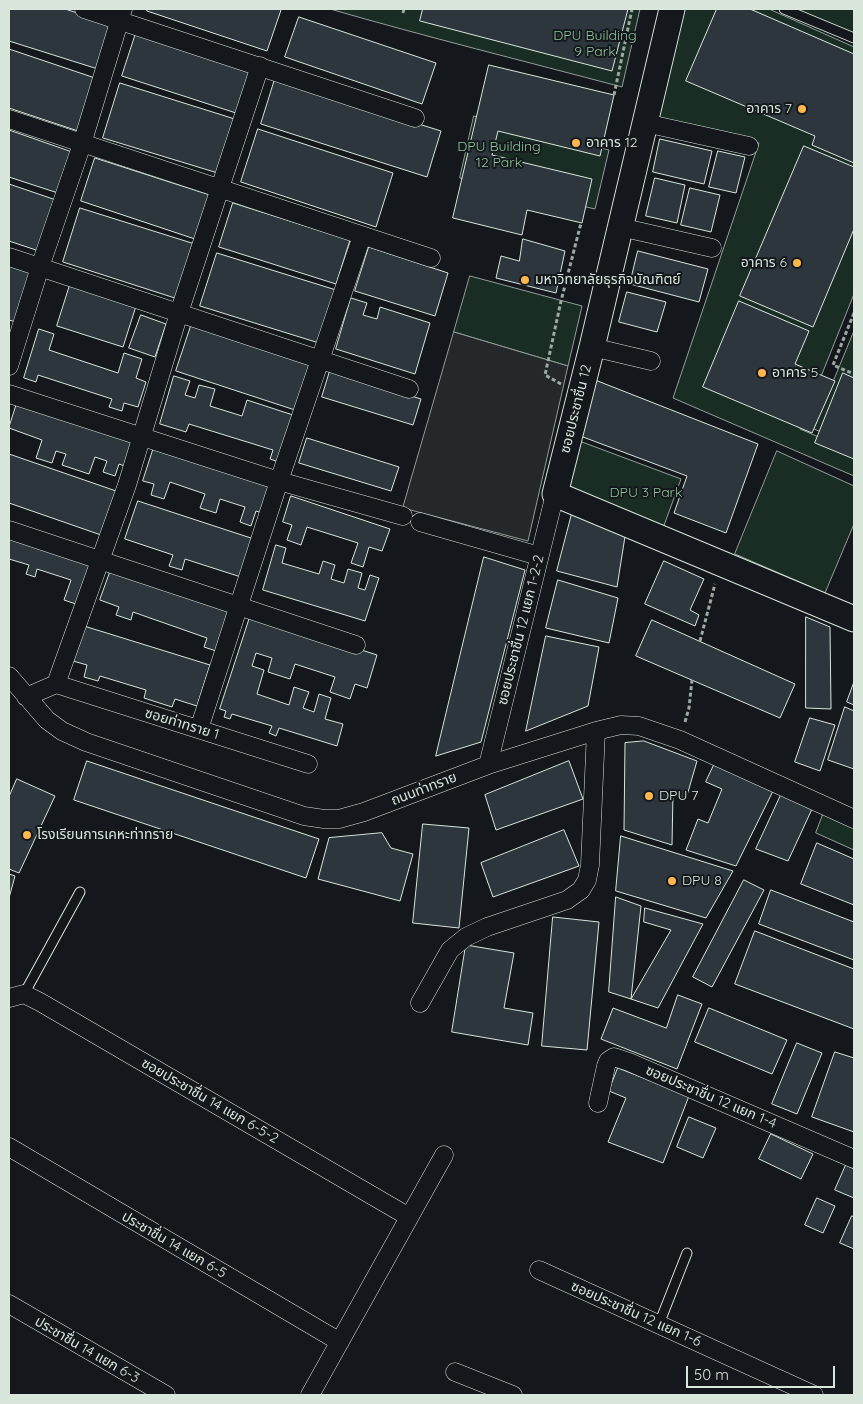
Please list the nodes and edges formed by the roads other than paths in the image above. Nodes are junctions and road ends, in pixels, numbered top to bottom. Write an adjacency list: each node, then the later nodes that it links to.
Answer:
1 (84, 9): 4 (street)
2 (672, 9): 9 (main road, ซอยประชาชื่น 12)
3 (784, 9): 5 (lane)
4 (122, 14): 6 (street); 10 (street)
5 (854, 38)
6 (260, 66): 7 (street); 12 (street)
7 (415, 118)
8 (9, 119): 10 (street)
9 (645, 122): 11 (street); 13 (main road, ซอยประชาชื่น 12)
10 (82, 144): 12 (street); 18 (street)
11 (749, 146)
12 (222, 189): 14 (street); 19 (street)
13 (620, 227): 15 (street); 20 (main road, ซอยประชาชื่น 12)
14 (362, 236): 17 (street); 21 (street)
15 (712, 248)
16 (9, 257): 18 (street)
17 (432, 258)
18 (40, 267): 19 (street); 23 (street)
19 (179, 313): 21 (street); 26 (street)
20 (592, 347): 22 (street); 28 (main road, ซอยประชาชื่น 12)
21 (320, 360): 24 (street); 27 (street)
22 (651, 361)
23 (9, 366)
24 (409, 389)
25 (9, 394): 26 (street)
26 (142, 436): 27 (street); 33 (street)
27 (279, 481): 29 (street); 34 (street)
28 (555, 494): 32 (street, ซอยประชาชื่น 12 แยก 1-2-2); 35 (main road)
29 (403, 516)
30 (420, 522): 32 (street)
31 (9, 530): 33 (street)
32 (540, 556): 43 (street, ซอยประชาชื่น 12 แยก 1-2-2)
33 (101, 560): 34 (street); 38 (street)
34 (238, 605): 36 (street); 40 (street)
35 (854, 619)
36 (356, 645)
37 (9, 676): 39 (street, ถนนท่าทราย)
38 (56, 684): 39 (street); 40 (street, ซอยท่าทราย 1)
39 (26, 697): 43 (street, ถนนท่าทราย)
40 (199, 729): 42 (street, ซอยท่าทราย 1)
41 (596, 730): 43 (street, ถนนท่าทราย); 44 (street, ถนนท่าทราย); 47 (street)
42 (308, 764)
43 (488, 765)
44 (854, 819)
45 (80, 892): 46 (lane)
46 (16, 996): 52 (street, ซอยประชาชื่น 14 แยก 6-5-2)
47 (420, 1003)
48 (598, 1103): 51 (street, ซอยประชาชื่น 12 แยก 1-4)
49 (9, 1148): 57 (street, ประชาชื่น 14 แยก 6-5)
50 (444, 1156): 52 (street)
51 (854, 1159)
52 (409, 1217): 57 (street)
53 (687, 1253): 56 (lane)
54 (539, 1270): 56 (street, ซอยประชาชื่น 12 แยก 1-6)
55 (9, 1304): 59 (street, ประชาชื่น 14 แยก 6-3)
56 (659, 1324): 62 (street, ซอยประชาชื่น 12 แยก 1-6)
57 (340, 1342): 60 (street)
58 (455, 1372): 61 (street)
59 (166, 1395)
60 (310, 1395)
61 (513, 1395)
62 (814, 1395)

